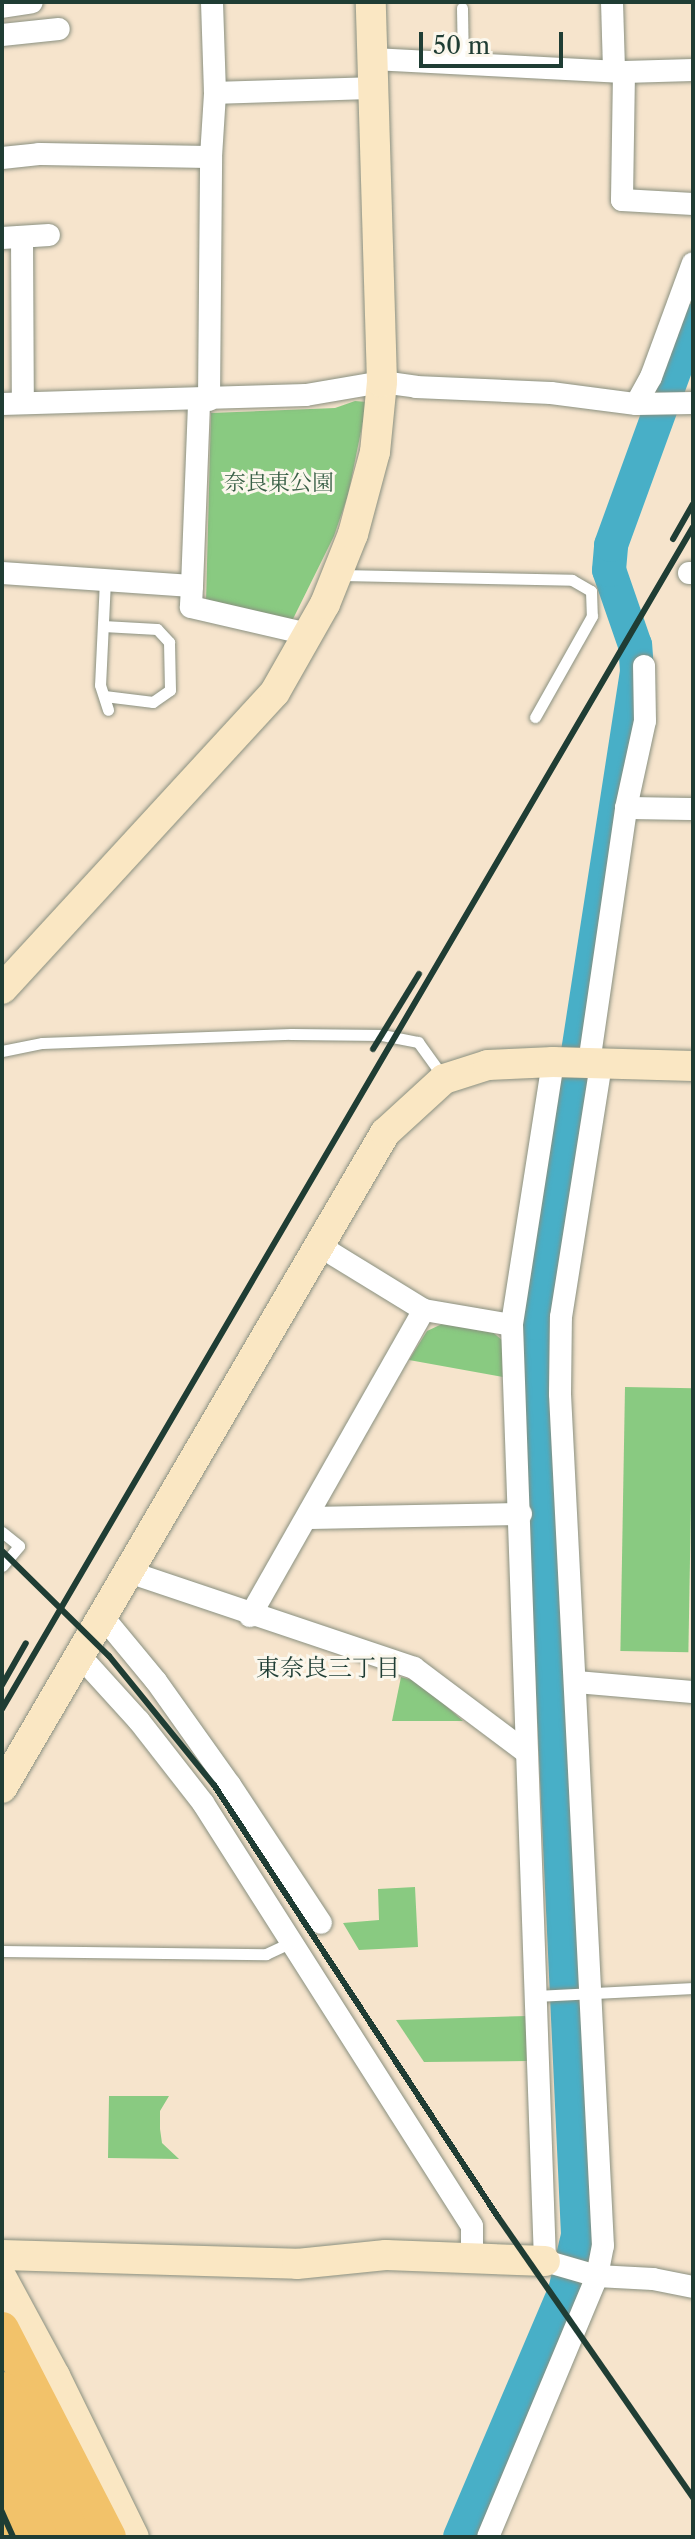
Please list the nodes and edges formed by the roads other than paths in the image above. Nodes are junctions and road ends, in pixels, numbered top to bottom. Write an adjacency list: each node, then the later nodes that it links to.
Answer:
1 (32, 2): 5 (street)
2 (212, 2): 13 (street)
3 (371, 2): 12 (street)
4 (612, 2): 11 (street)
5 (2, 7)
6 (462, 8): 9 (lane)
7 (59, 29): 8 (street)
8 (2, 35)
9 (463, 63): 11 (street); 12 (street)
10 (693, 70): 11 (street)
11 (619, 71): 16 (street)
12 (374, 74): 13 (street); 20 (street)
13 (215, 93): 14 (street)
14 (211, 157): 15 (street); 22 (street)
15 (2, 158)
16 (693, 204)
17 (49, 235): 18 (street)
18 (12, 237): 24 (street)
19 (693, 263): 23 (street)
20 (382, 382): 22 (street); 23 (street); 26 (street)
21 (691, 399): 23 (street)
22 (204, 401): 24 (street); 28 (street)
23 (644, 402)
24 (13, 404)
25 (2, 573): 27 (street)
26 (336, 575): 30 (street); 34 (lane)
27 (105, 580): 28 (street); 29 (lane)
28 (192, 586): 30 (street)
29 (103, 626): 32 (lane); 32 (lane)
30 (308, 634): 37 (street)
31 (644, 666): 35 (street)
32 (104, 696): 33 (lane)
33 (108, 710)
34 (535, 717)
35 (626, 808): 36 (street); 40 (street)
36 (693, 809)
37 (2, 989)
38 (2, 1051): 42 (lane)
39 (556, 1062): 40 (street); 42 (street); 45 (street)
40 (595, 1064): 41 (street); 54 (street)
41 (693, 1066)
42 (444, 1079): 43 (street)
43 (318, 1245): 44 (street); 50 (street)
44 (424, 1310): 45 (street); 47 (street)
45 (512, 1325): 46 (street)
46 (521, 1514): 47 (street); 56 (street)
47 (308, 1518): 51 (street)
48 (2, 1532): 49 (lane)
49 (2, 1566)
50 (129, 1572): 51 (street); 52 (street)
51 (250, 1616): 56 (street)
52 (103, 1617): 53 (street); 57 (street)
53 (80, 1656): 58 (street); 59 (street)
54 (576, 1682): 55 (street); 64 (street)
55 (693, 1692)
56 (526, 1752): 65 (street)
57 (230, 1785): 59 (street); 60 (street)
58 (2, 1788)
59 (203, 1803): 61 (street)
60 (321, 1923)
61 (292, 1942): 62 (lane); 67 (street)
62 (2, 1951)
63 (693, 1988): 64 (lane)
64 (587, 1995): 65 (lane); 69 (street)
65 (543, 1996): 68 (street)
66 (2, 2255): 67 (street)
67 (472, 2258): 68 (street)
68 (551, 2263): 69 (street)
69 (593, 2274): 71 (street); 81 (street)
70 (2, 2278): 80 (street)
71 (693, 2287)
72 (2, 2329): 79 (main road)
73 (2, 2392): 78 (highway)
74 (2, 2462): 77 (highway)
75 (2, 2529): 76 (main road)
76 (5, 2537)
77 (37, 2537)
78 (71, 2537)
79 (109, 2537)
80 (134, 2537)
81 (488, 2537)

